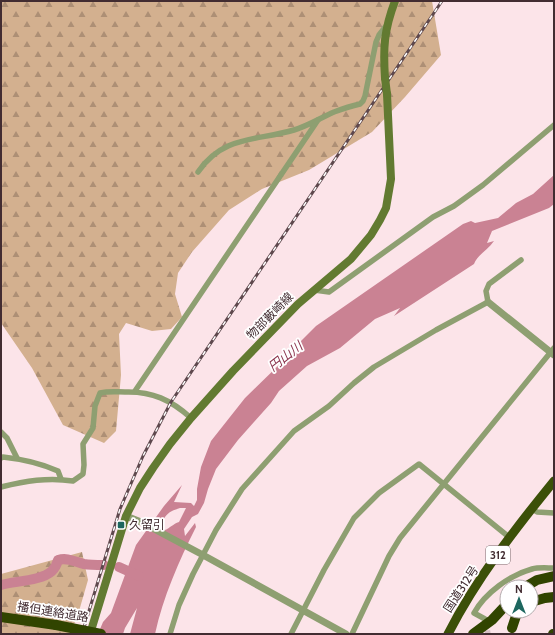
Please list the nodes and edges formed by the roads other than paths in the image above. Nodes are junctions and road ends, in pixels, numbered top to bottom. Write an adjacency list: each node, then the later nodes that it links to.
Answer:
1 (395, 1): 2 (main road, 物部藪崎線)
2 (386, 26): 3 (street); 7 (main road, 物部藪崎線, bridge)
3 (318, 120): 5 (street); 10 (street)
4 (554, 125): 7 (street)
5 (198, 172)
6 (521, 260): 8 (street)
7 (314, 290): 11 (main road, 物部藪崎線)
8 (488, 302): 9 (street); 23 (street)
9 (553, 351): 17 (street)
10 (135, 391): 11 (street); 15 (street)
11 (191, 418): 21 (main road, 物部藪崎線)
12 (1, 432): 14 (street)
13 (1, 458): 14 (street)
14 (17, 458): 15 (street)
15 (61, 479): 18 (street)
16 (554, 481): 19 (highway, 国道312号 / 312)
17 (444, 484): 22 (street); 29 (street); 40 (street)
18 (1, 487)
19 (532, 508): 20 (street); 22 (highway, 国道312号 / 312)
20 (554, 513)
21 (126, 516): 23 (street); 35 (main road, 物部藪崎線)
22 (509, 537): 41 (highway, 国道312号 / 312)
23 (201, 554): 29 (street); 37 (street)
24 (554, 568): 32 (street)
25 (554, 576): 26 (highway)
26 (539, 580)
27 (554, 597): 28 (highway)
28 (539, 600)
29 (303, 610): 38 (street); 39 (street)
30 (499, 613): 42 (highway)
31 (1, 618): 36 (highway, 播但連絡道路, bridge)
32 (485, 619)
33 (515, 619): 34 (highway)
34 (512, 628)
35 (90, 634)
36 (101, 634)
37 (170, 634)
38 (291, 634)
39 (346, 634)
40 (352, 634)
41 (448, 634)
42 (473, 634)

